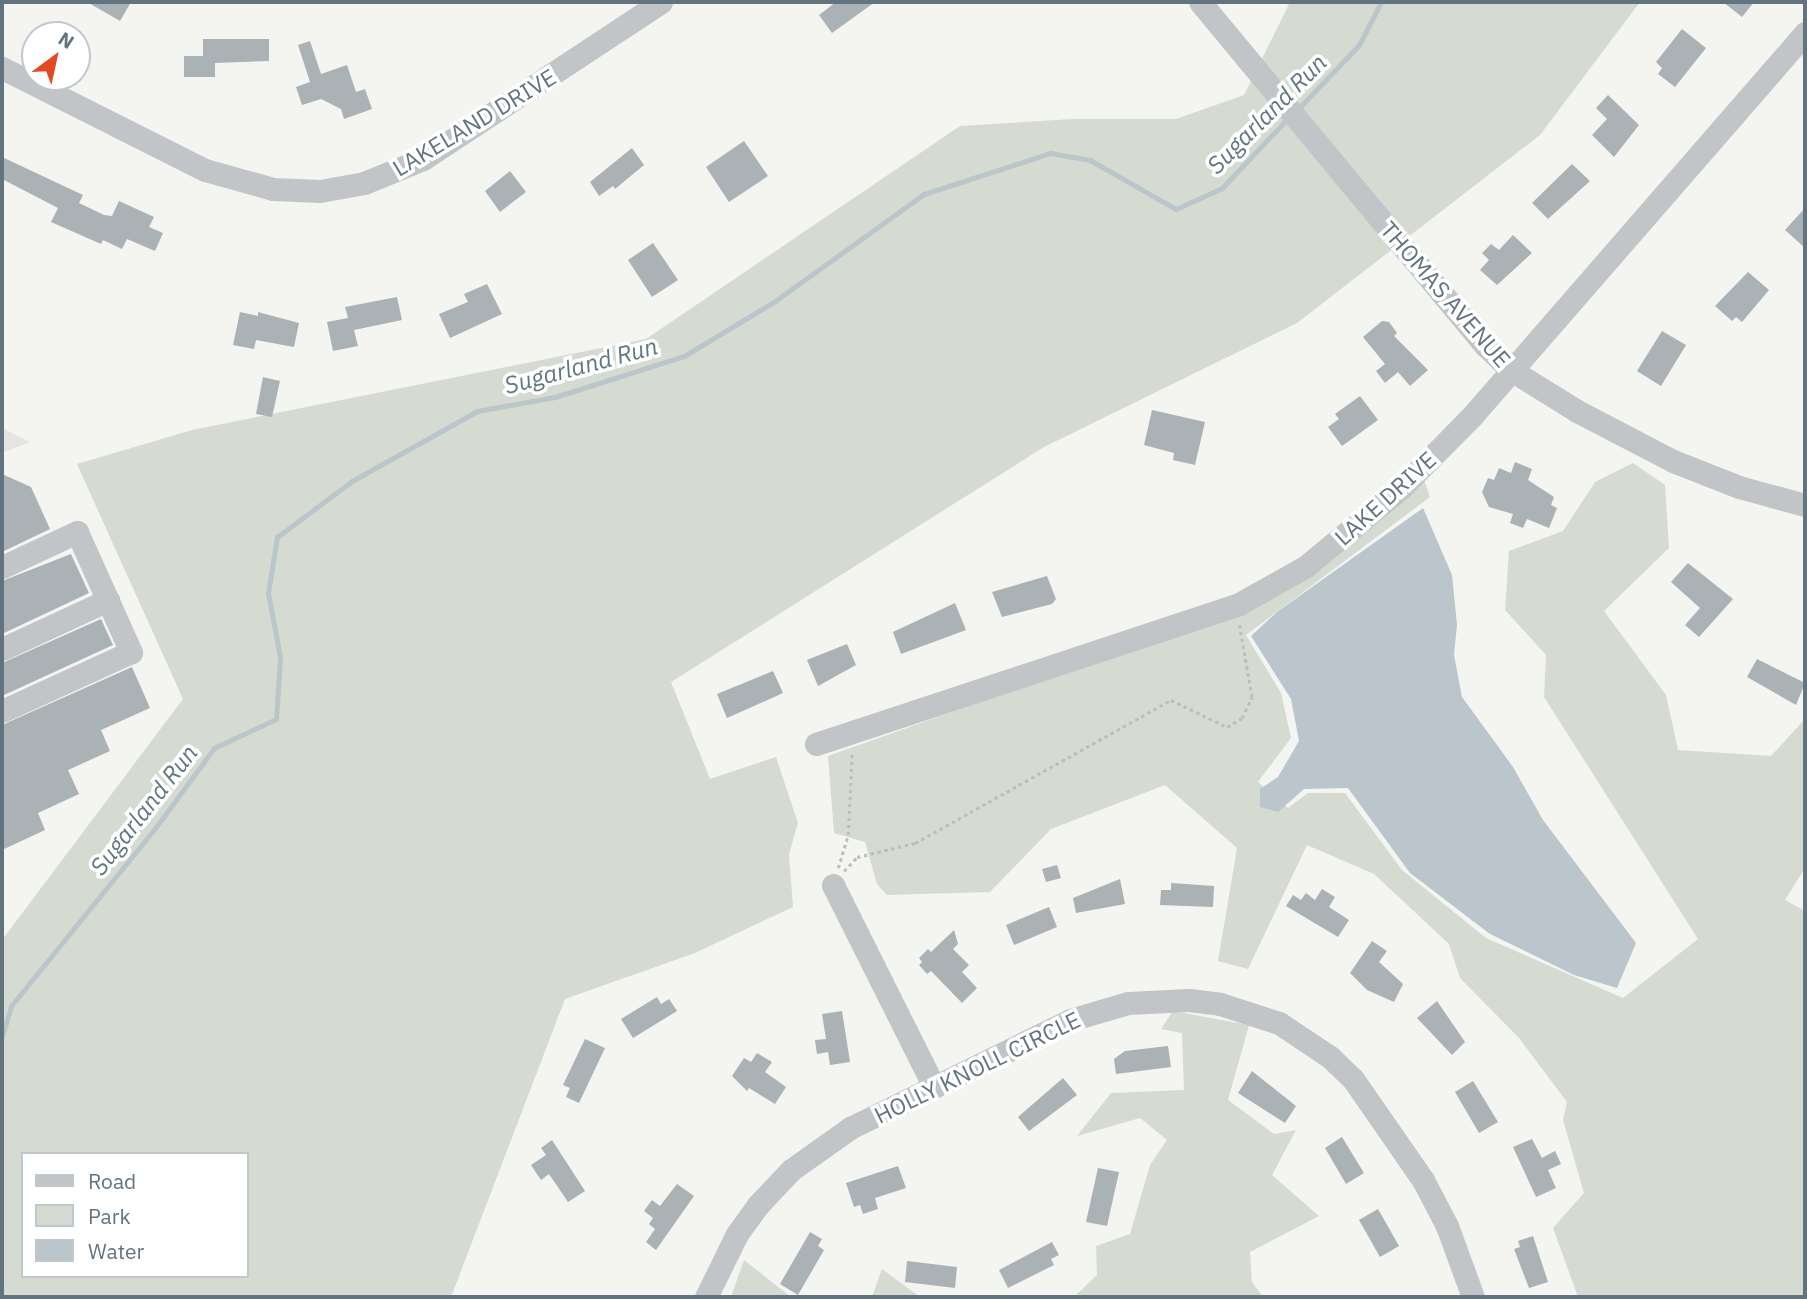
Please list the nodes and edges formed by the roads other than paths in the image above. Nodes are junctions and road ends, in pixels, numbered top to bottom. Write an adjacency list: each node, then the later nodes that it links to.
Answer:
1 (661, 2): 4 (street, LAKELAND DRIVE)
2 (1200, 2): 5 (street, THOMAS AVENUE)
3 (1805, 33): 5 (street, LAKE DRIVE)
4 (2, 68)
5 (1511, 370): 6 (street, THOMAS AVENUE); 11 (street, LAKE DRIVE)
6 (1805, 505)
7 (2, 567): 8 (street)
8 (107, 600): 9 (street); 10 (street)
9 (2, 649)
10 (2, 711)
11 (816, 744)
12 (833, 884): 13 (street)
13 (933, 1085): 14 (street, HOLLY KNOLL CIRCLE); 15 (street, HOLLY KNOLL CIRCLE)
14 (706, 1297)
15 (1473, 1297)

